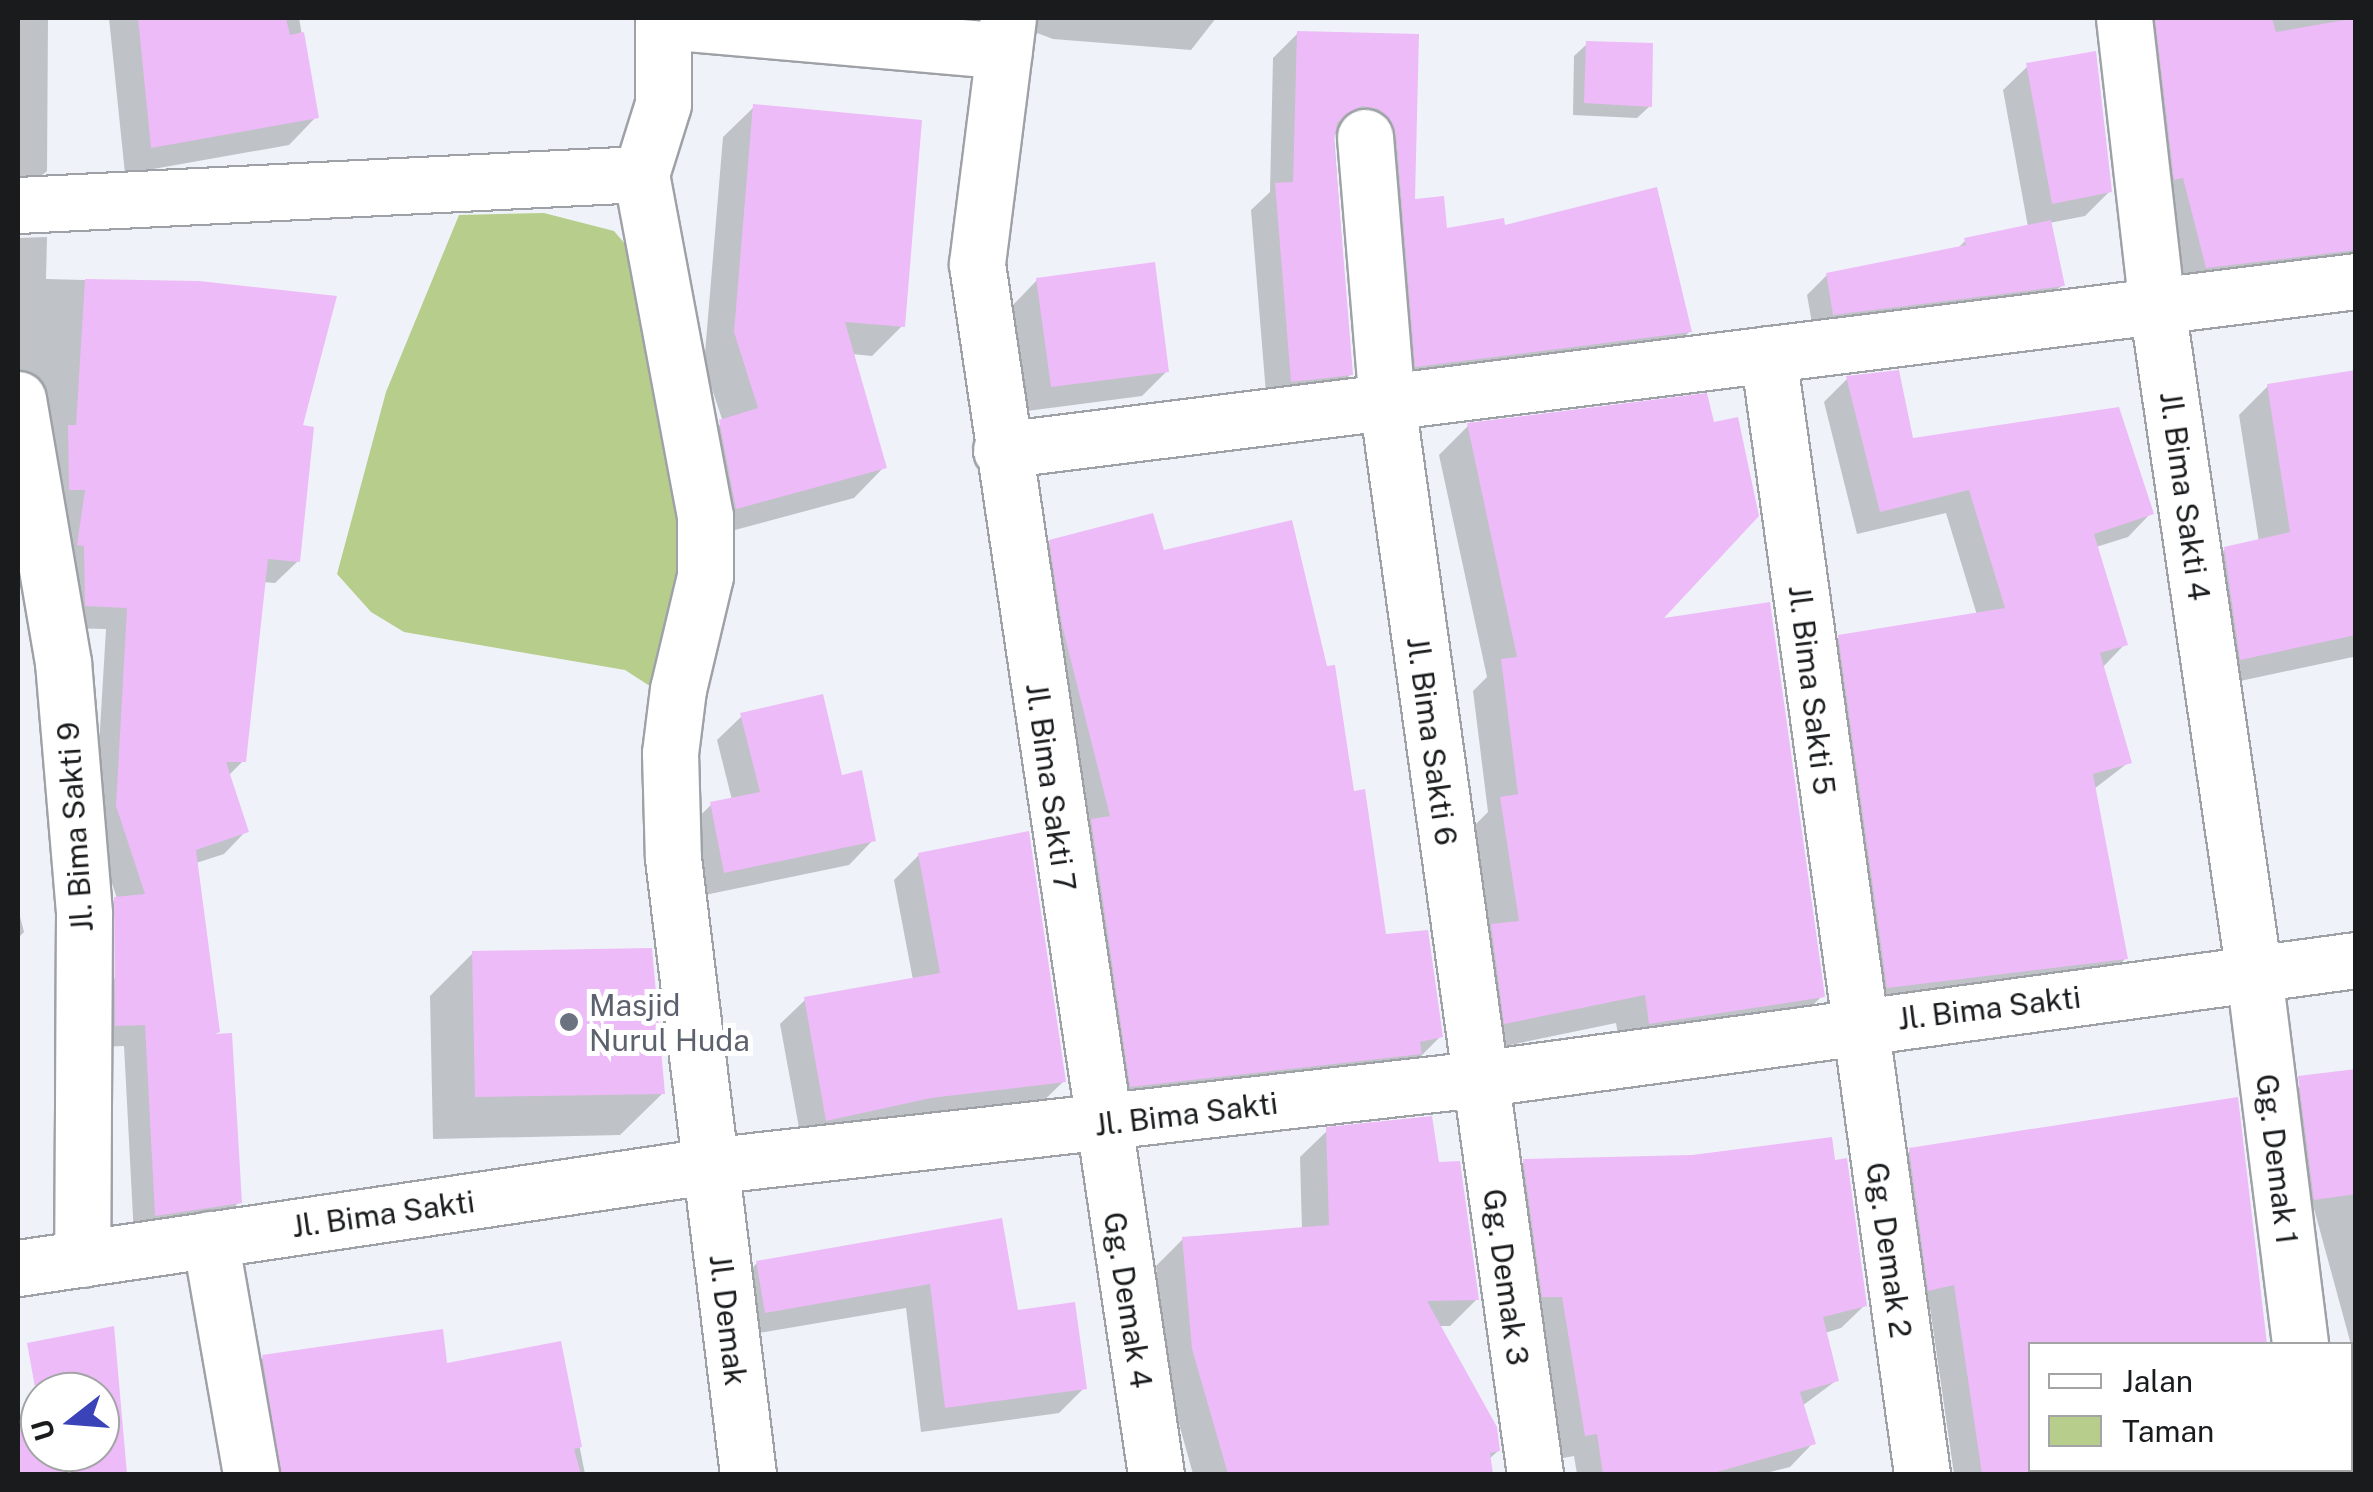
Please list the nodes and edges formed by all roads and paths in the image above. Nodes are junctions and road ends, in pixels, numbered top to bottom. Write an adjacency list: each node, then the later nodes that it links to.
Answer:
1 (2124, 18): 8 (street, Jl. Bima Sakti 4)
2 (663, 19): 3 (street); 5 (street)
3 (1006, 34): 12 (street, Jl. Bima Sakti 7)
4 (1365, 137): 11 (street, Jl. Bima Sakti 6)
5 (642, 174): 6 (street); 18 (street, Jl. Demak)
6 (18, 205)
7 (2356, 280): 8 (street)
8 (2157, 306): 9 (street); 14 (street, Jl. Bima Sakti 4)
9 (1768, 354): 11 (street); 15 (street, Jl. Bima Sakti 5)
10 (18, 399): 20 (street, Jl. Bima Sakti 9)
11 (1387, 402): 12 (street); 16 (street, Jl. Bima Sakti 6)
12 (1001, 450): 17 (street, Jl. Bima Sakti 7)
13 (2356, 960): 14 (street, Jl. Bima Sakti)
14 (2254, 974): 15 (street, Jl. Bima Sakti); 22 (street, Gg. Demak 1)
15 (1856, 1026): 16 (street, Jl. Bima Sakti); 27 (street, Gg. Demak 2)
16 (1478, 1079): 17 (street, Jl. Bima Sakti); 26 (street, Gg. Demak 3)
17 (1100, 1125): 18 (street, Jl. Bima Sakti); 25 (street, Gg. Demak 4)
18 (708, 1166): 19 (street, Jl. Bima Sakti); 24 (street, Jl. Demak)
19 (210, 1239): 20 (street, Jl. Bima Sakti); 23 (street)
20 (82, 1258): 21 (street, Jl. Bima Sakti)
21 (18, 1268)
22 (2300, 1342)
23 (251, 1474)
24 (748, 1474)
25 (1156, 1474)
26 (1535, 1474)
27 (1922, 1474)

